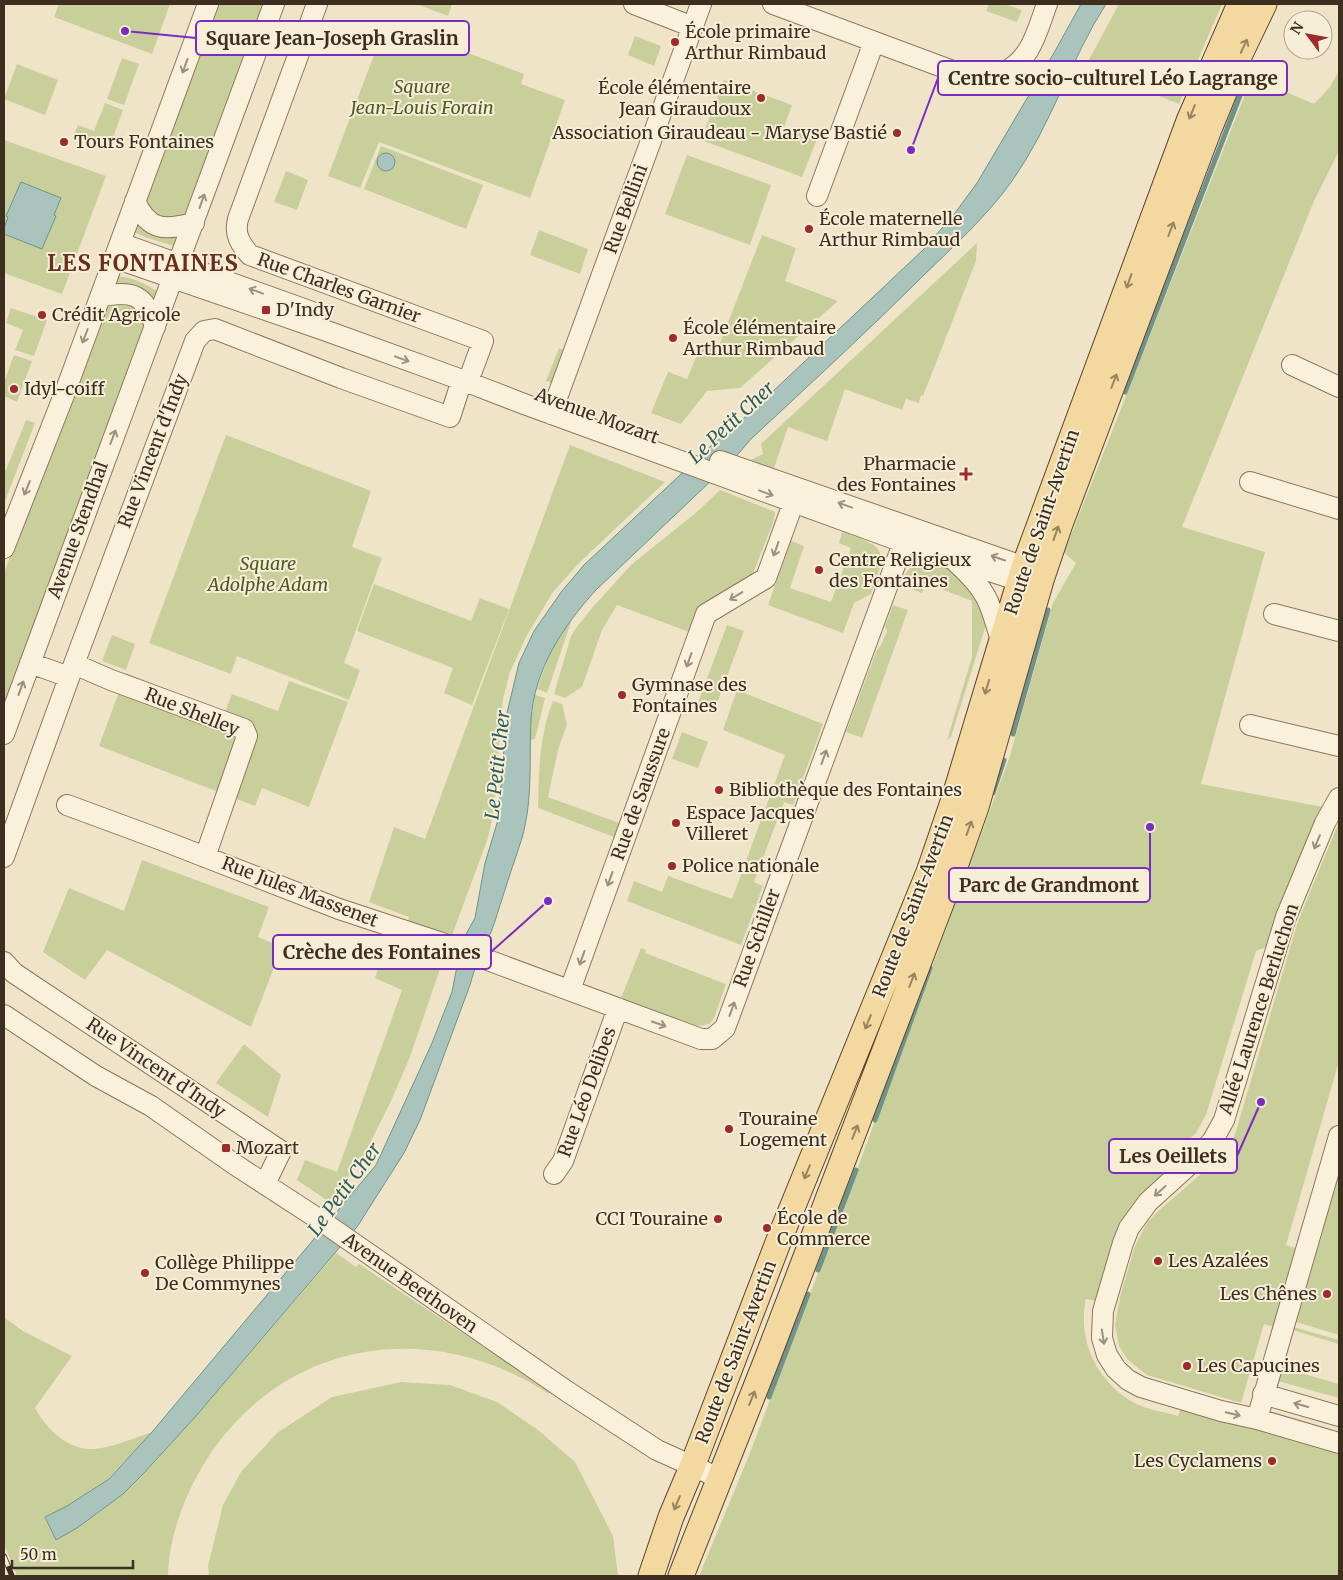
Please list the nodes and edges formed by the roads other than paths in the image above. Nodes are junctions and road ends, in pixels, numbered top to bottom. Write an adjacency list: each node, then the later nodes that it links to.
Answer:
1 (208, 4): 13 (street, one-way to 13)
2 (274, 4): 14 (street, Avenue Stendhal, one-way to 2)
3 (317, 4): 20 (street, Rue Charles Garnier)
4 (634, 4): 10 (street)
5 (701, 4): 10 (street, Rue Bellini)
6 (773, 4): 11 (street)
7 (1047, 4): 11 (street)
8 (1240, 4): 29 (main road, Route de Saint-Avertin, one-way to 29)
9 (1264, 4): 29 (main road, Route de Saint-Avertin, one-way to 9)
10 (693, 27): 22 (street, Rue Bellini)
11 (874, 42): 12 (street)
12 (817, 196)
13 (136, 201): 14 (street); 15 (street)
14 (194, 223): 16 (street, Avenue Stendhal)
15 (118, 250): 16 (street, Avenue Mozart); 17 (street)
16 (177, 271): 18 (street, Avenue Stendhal); 20 (street, Avenue Mozart)
17 (100, 297): 18 (street); 27 (street, one-way to 27)
18 (154, 327): 33 (street, Avenue Stendhal, one-way to 18)
19 (1292, 365): 21 (street)
20 (467, 375): 22 (street, Avenue Mozart); 34 (street, Rue Vincent d'Indy)
21 (1339, 387)
22 (554, 407): 24 (street, Avenue Mozart)
23 (1250, 482): 25 (street)
24 (796, 495): 26 (street, Avenue Mozart); 43 (street, Rue de Saussure, one-way to 43)
25 (1339, 509)
26 (906, 535): 28 (street, Avenue Mozart); 29 (street, Avenue Mozart, one-way to 26); 44 (street, Rue Schiller, one-way to 26)
27 (4, 548)
28 (952, 559): 29 (street, Avenue Mozart); 32 (street, Avenue Mozart)
29 (1028, 576): 32 (main road, Route de Saint-Avertin); 54 (main road, Route de Saint-Avertin, one-way to 29)
30 (1274, 614): 31 (street)
31 (1339, 631)
32 (1001, 641): 53 (main road, Route de Saint-Avertin, one-way to 53)
33 (30, 663): 34 (street, Rue Shelley); 36 (street, Avenue Stendhal, one-way to 33)
34 (71, 670): 40 (street, Rue Vincent d'Indy); 41 (street, Rue Shelley)
35 (1250, 725): 37 (street)
36 (4, 734)
37 (1339, 746)
38 (1339, 798): 51 (street, Allée Laurence Berluchon, one-way to 51)
39 (67, 805): 41 (street, Rue Jules Massenet)
40 (4, 857)
41 (205, 857): 43 (street, Rue Jules Massenet)
42 (4, 962): 48 (street, Rue Vincent d'Indy)
43 (570, 990): 44 (street, Rue Jules Massenet)
44 (618, 1008): 47 (street, Rue Léo Delibes)
45 (4, 1015): 48 (street, Avenue Beethoven)
46 (1339, 1136): 49 (street)
47 (554, 1174)
48 (265, 1184): 53 (street, Avenue Beethoven)
49 (1264, 1394): 50 (street, one-way to 49); 51 (street)
50 (1339, 1416)
51 (1257, 1418): 52 (street, Allée Laurence Berluchon)
52 (1339, 1443)
53 (692, 1467): 54 (street, Avenue Beethoven); 55 (main road, Route de Saint-Avertin, one-way to 55)
54 (719, 1478): 56 (main road, Route de Saint-Avertin)
55 (651, 1576)
56 (681, 1576)

